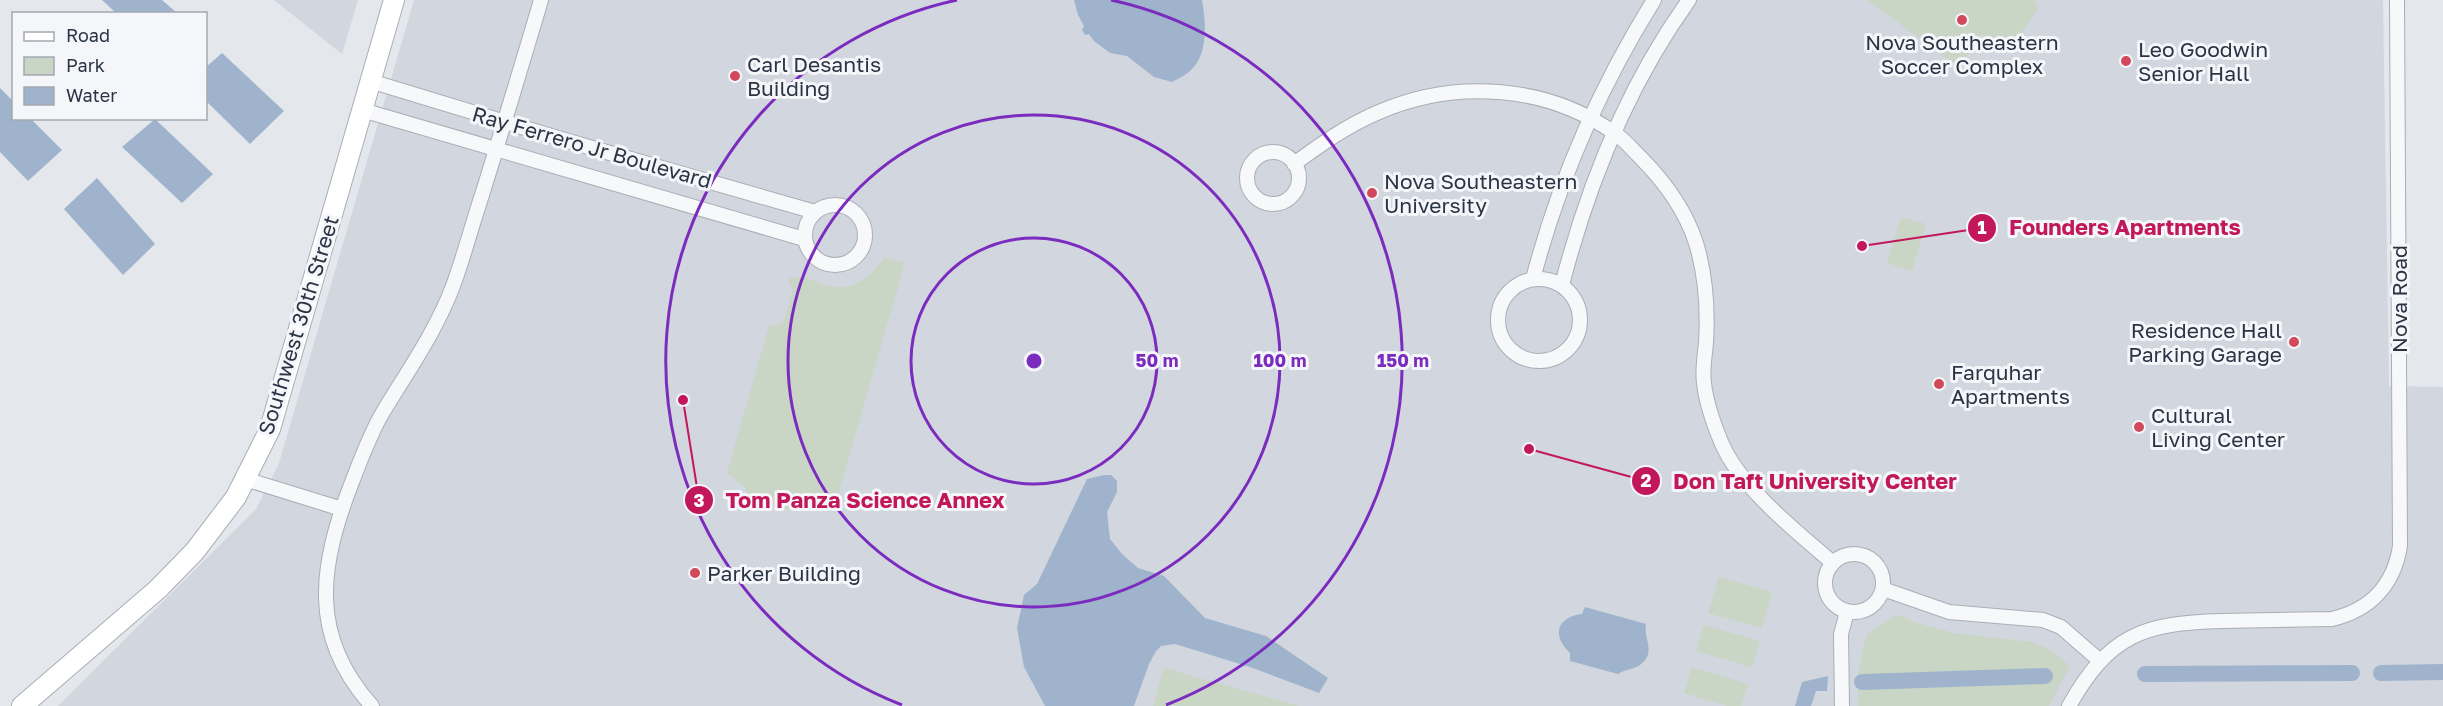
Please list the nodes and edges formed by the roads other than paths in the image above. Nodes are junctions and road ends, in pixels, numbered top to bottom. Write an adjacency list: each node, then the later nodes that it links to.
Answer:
1 (394, 0): 6 (street, Southwest 30th Street)
2 (541, 0): 9 (street)
3 (1654, 0): 8 (street)
4 (1689, 0): 10 (street)
5 (2397, 0): 22 (street, Nova Road)
6 (370, 81): 7 (street, Southwest 30th Street); 9 (street, Ray Ferrero Jr Boulevard)
7 (362, 110): 11 (street, Ray Ferrero Jr Boulevard); 17 (street, Southwest 30th Street)
8 (1589, 118): 10 (street); 12 (street); 15 (street)
9 (504, 122): 11 (street); 13 (street, Ray Ferrero Jr Boulevard)
10 (1614, 132): 16 (street); 19 (street)
11 (496, 150): 14 (street, Ray Ferrero Jr Boulevard); 18 (street)
12 (1294, 164)
13 (815, 212): 14 (street); 14 (street)
14 (804, 240)
15 (1533, 279): 16 (street); 16 (street)
16 (1562, 285)
17 (244, 479): 18 (street); 23 (street, Southwest 30th Street)
18 (342, 508): 24 (street)
19 (1833, 563): 20 (street); 21 (street)
20 (1883, 589): 21 (street); 22 (street)
21 (1847, 612): 25 (street)
22 (2100, 660): 26 (street)
23 (22, 706)
24 (372, 706)
25 (1842, 706)
26 (2069, 706)

